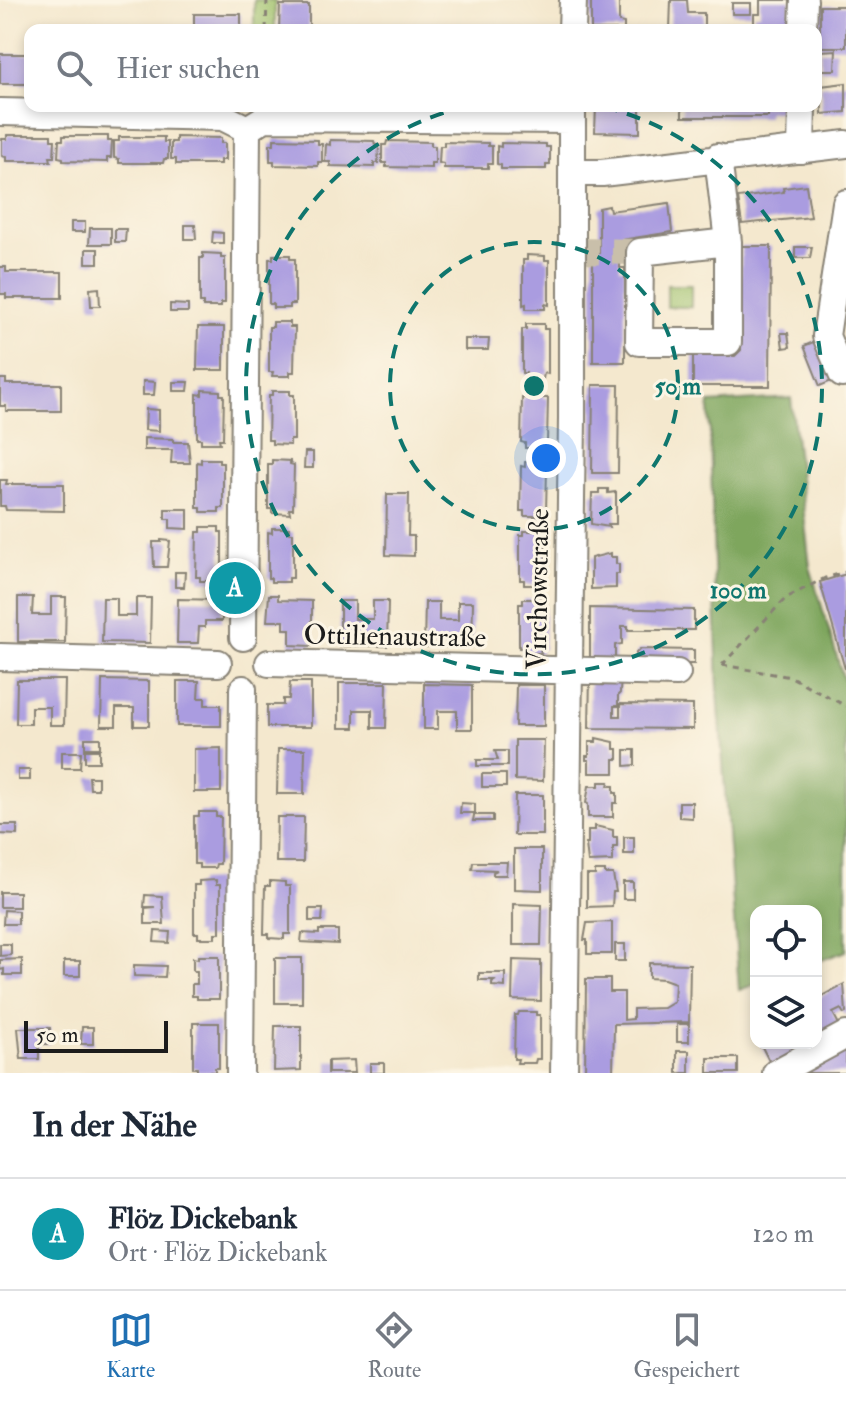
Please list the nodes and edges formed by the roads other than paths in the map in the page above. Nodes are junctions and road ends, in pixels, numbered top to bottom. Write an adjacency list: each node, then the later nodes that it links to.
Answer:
1 (573, 0): 3 (street)
2 (804, 0): 4 (street)
3 (572, 24)
4 (803, 24)
5 (0, 112): 8 (street)
6 (802, 112): 10 (street)
7 (572, 113): 8 (street); 12 (street, Virchowstraße)
8 (247, 129): 16 (street)
9 (846, 144): 10 (street)
10 (801, 150): 11 (street)
11 (718, 157): 12 (street); 14 (street)
12 (573, 173): 20 (street, Virchowstraße)
13 (846, 203): 15 (street)
14 (728, 242): 14 (street)
15 (846, 372)
16 (243, 637): 18 (street); 19 (street)
17 (0, 657): 18 (street)
18 (218, 663): 22 (street)
19 (269, 663): 20 (street, Ottilienaustraße); 22 (street)
20 (567, 671): 21 (street, Ottilienaustraße); 25 (street, Virchowstraße)
21 (677, 673)
22 (243, 689): 24 (street)
23 (846, 1035): 26 (street)
24 (240, 1073)
25 (564, 1073)
26 (776, 1073)

